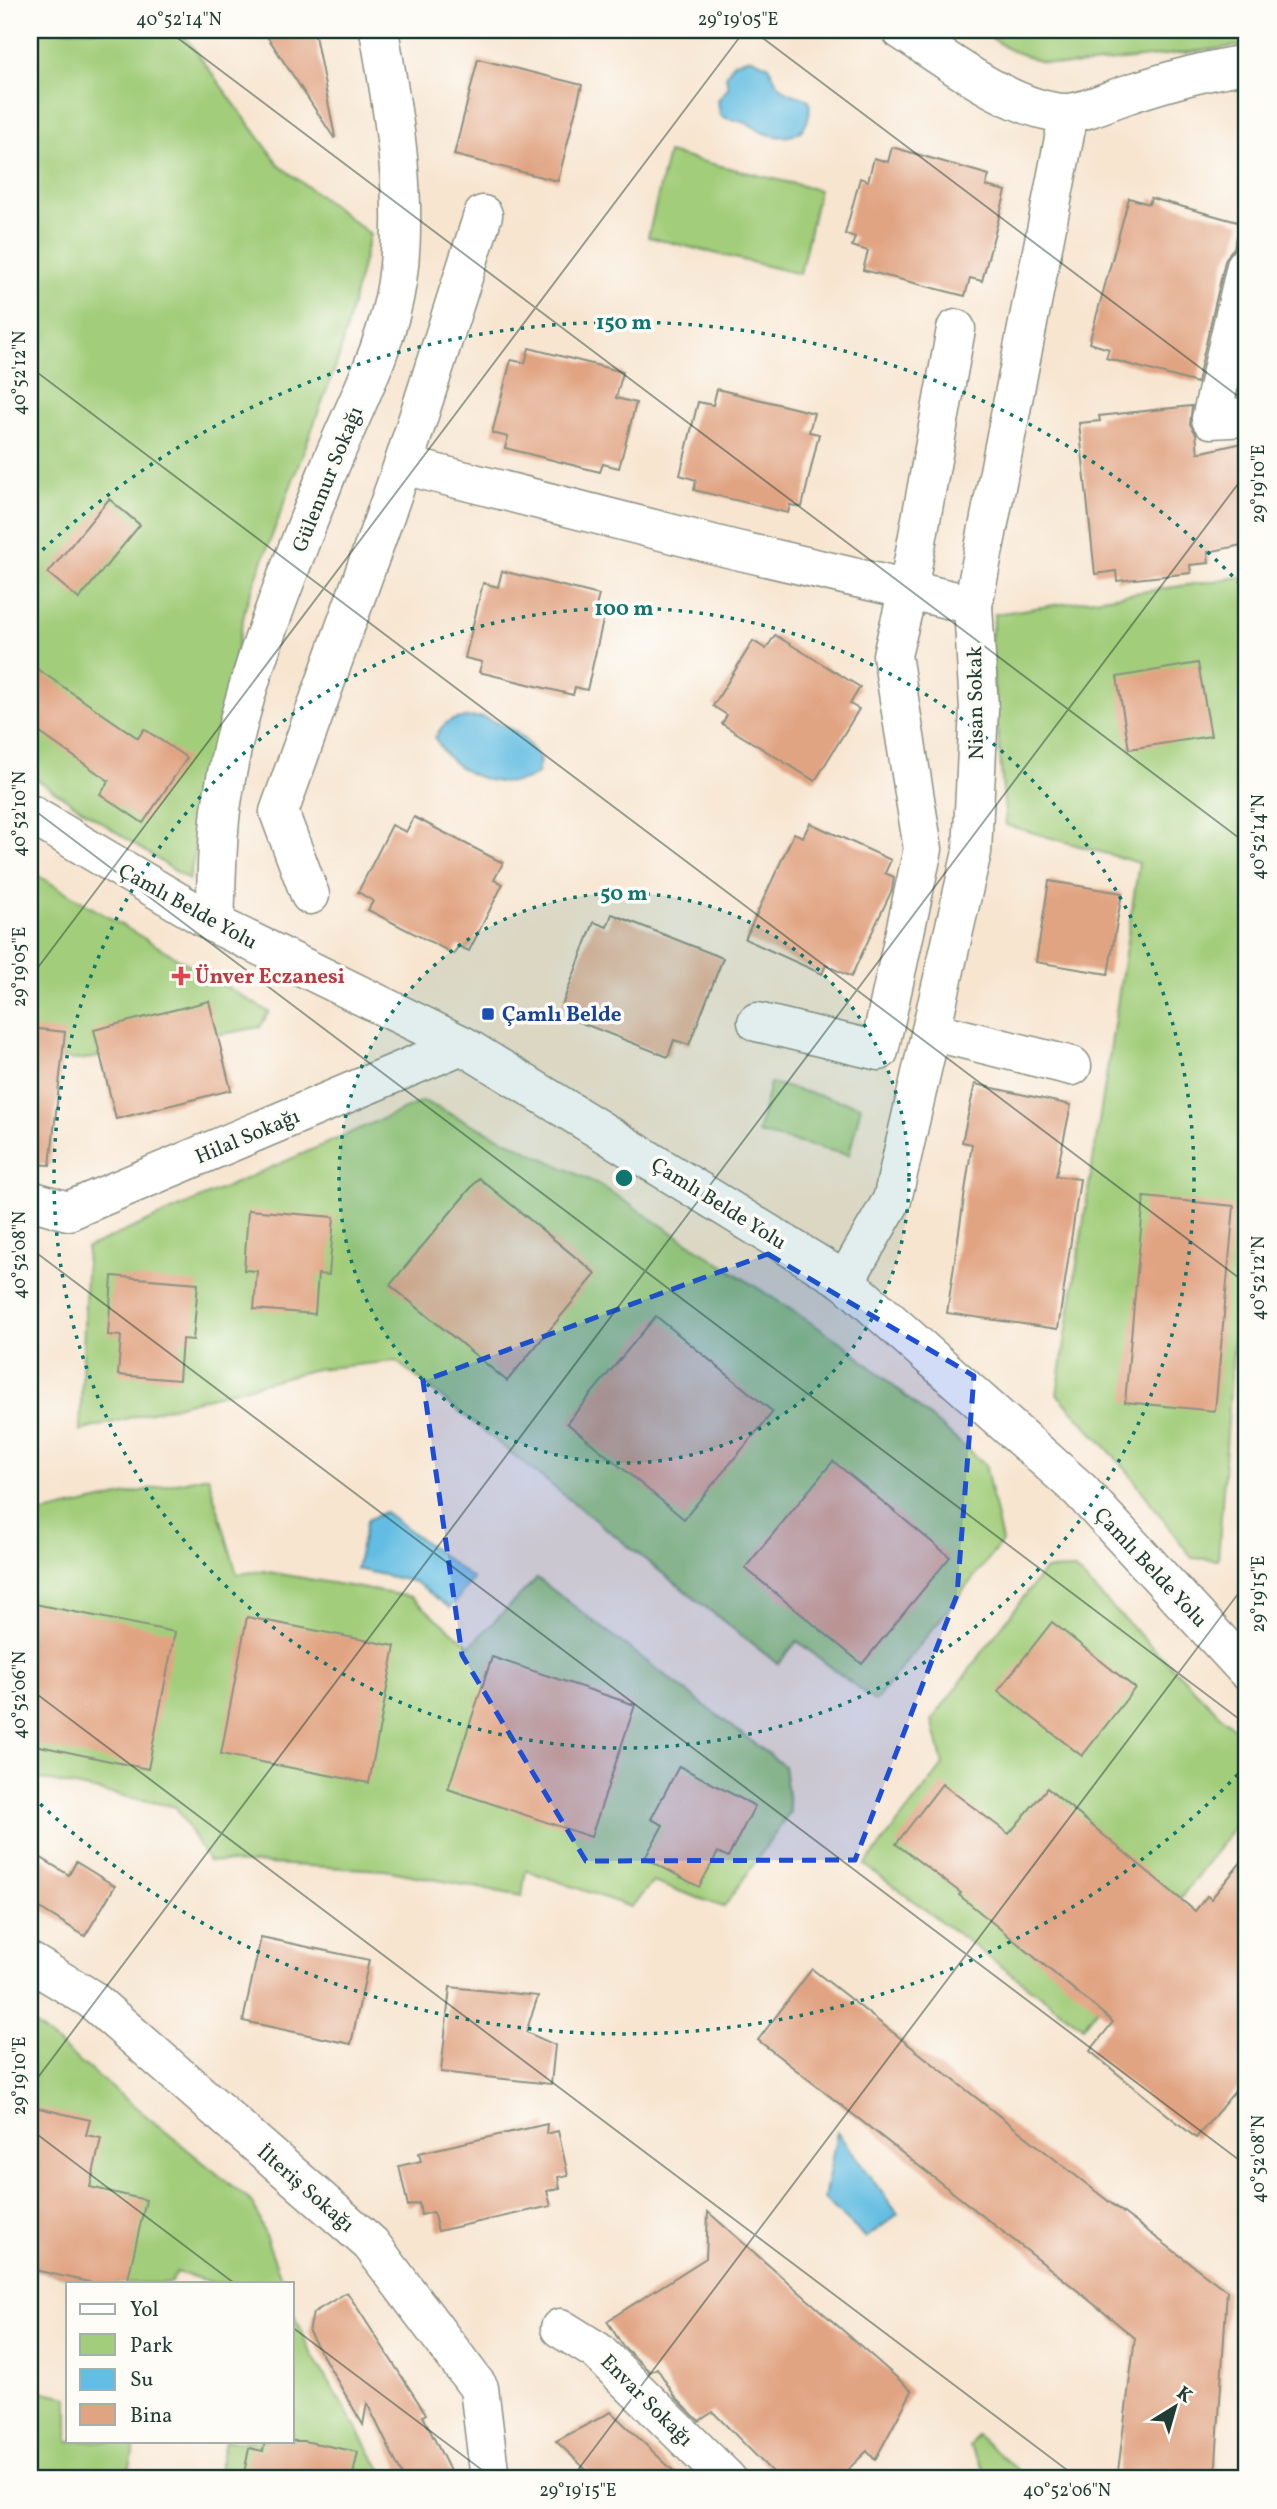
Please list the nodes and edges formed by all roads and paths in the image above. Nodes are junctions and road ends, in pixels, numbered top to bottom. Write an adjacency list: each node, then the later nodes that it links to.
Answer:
1 (379, 30): 14 (street, Gülennur Sokağı)
2 (901, 30): 4 (street)
3 (1247, 64): 4 (street)
4 (1069, 113): 11 (street, Nisan Sokak)
5 (483, 215): 9 (street)
6 (1246, 266): 8 (street)
7 (956, 329): 10 (street)
8 (1247, 417)
9 (403, 465): 10 (street); 13 (street)
10 (908, 590): 11 (street); 15 (street)
11 (973, 606): 16 (street, Nisan Sokak)
12 (30, 814): 14 (street, Çamlı Belde Yolu)
13 (310, 895)
14 (215, 925): 17 (street, Çamlı Belde Yolu)
15 (757, 1022)
16 (931, 1031): 18 (street); 20 (street, Nisan Sokak)
17 (462, 1045): 19 (street, Hilal Sokağı); 20 (street, Çamlı Belde Yolu)
18 (1072, 1066)
19 (30, 1200)
20 (845, 1281): 21 (street, Çamlı Belde Yolu)
21 (1247, 1671)
22 (30, 1962): 24 (street, İlteriş Sokağı)
23 (560, 2328): 25 (street, Envar Sokağı)
24 (490, 2479)
25 (727, 2479)

